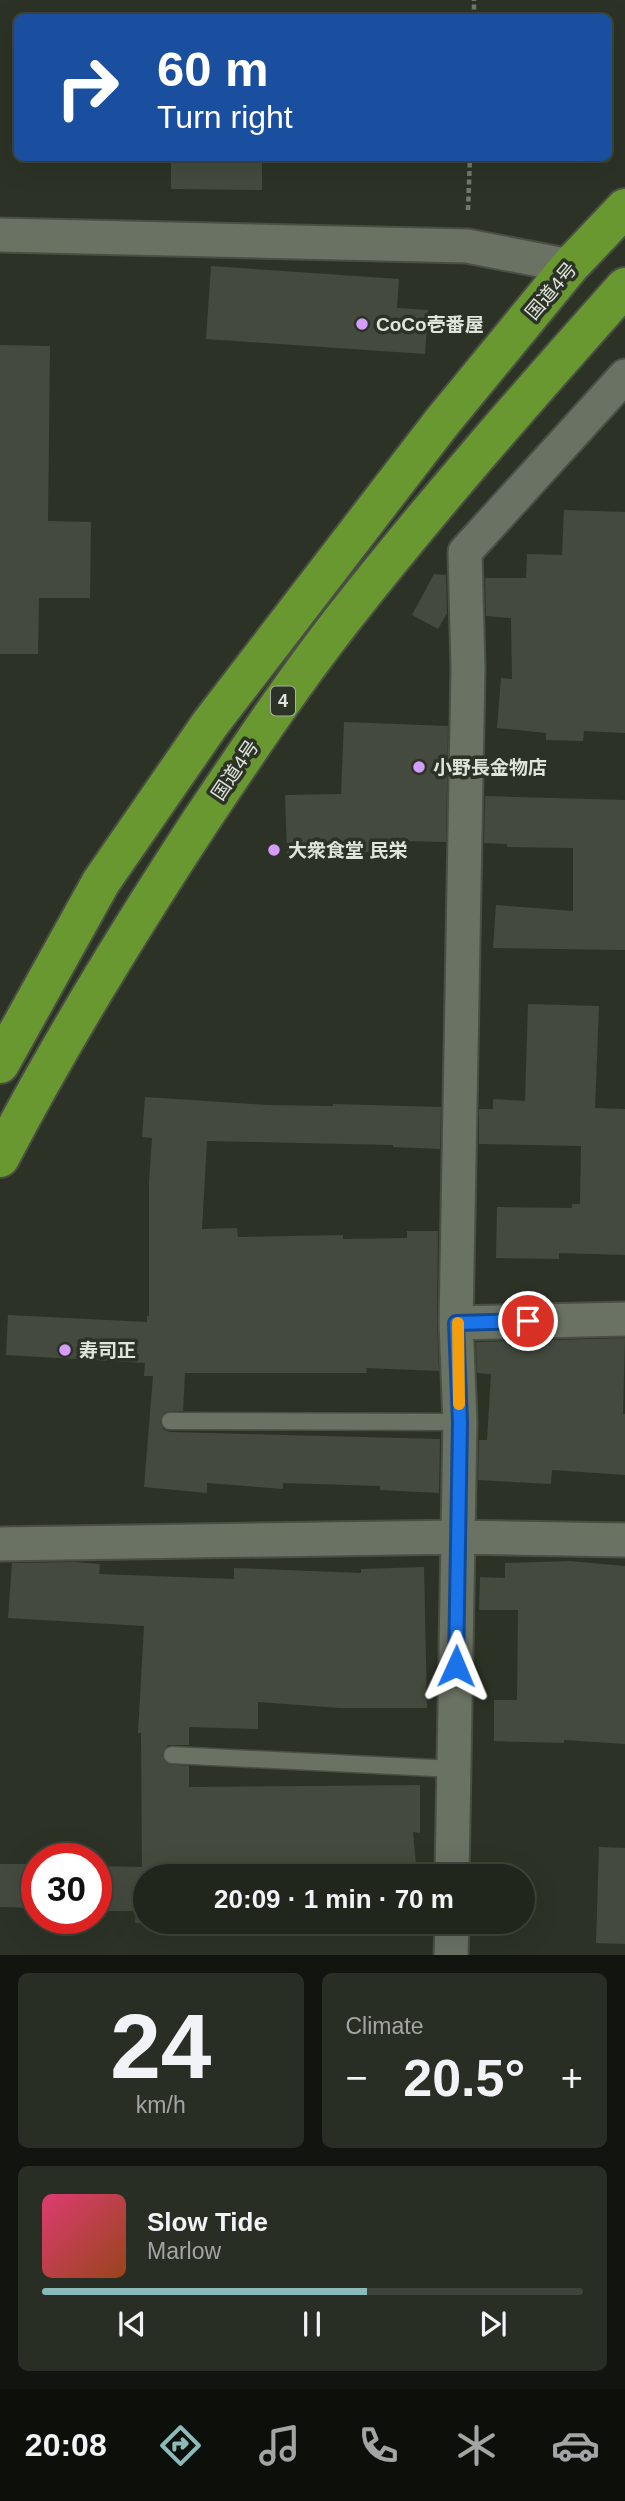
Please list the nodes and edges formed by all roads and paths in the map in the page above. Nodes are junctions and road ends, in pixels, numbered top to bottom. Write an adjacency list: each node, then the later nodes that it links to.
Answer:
1 (470, 161): 4 (path)
2 (625, 208): 5 (highway, 国道4号 / 4)
3 (0, 235): 4 (street)
4 (467, 246): 5 (street)
5 (570, 266): 8 (highway, 国道4号 / 4)
6 (625, 287): 9 (highway, 国道4号 / 4)
7 (625, 376): 11 (street)
8 (0, 1064)
9 (0, 1158)
10 (625, 1319): 11 (street)
11 (456, 1323): 13 (street)
12 (170, 1421): 13 (lane)
13 (460, 1422): 14 (street)
14 (459, 1537): 15 (street); 16 (street); 18 (street)
15 (625, 1540)
16 (0, 1544)
17 (172, 1755): 18 (lane)
18 (454, 1769): 19 (street)
19 (453, 1864)
20 (452, 1934): 21 (street)
21 (451, 1955)

